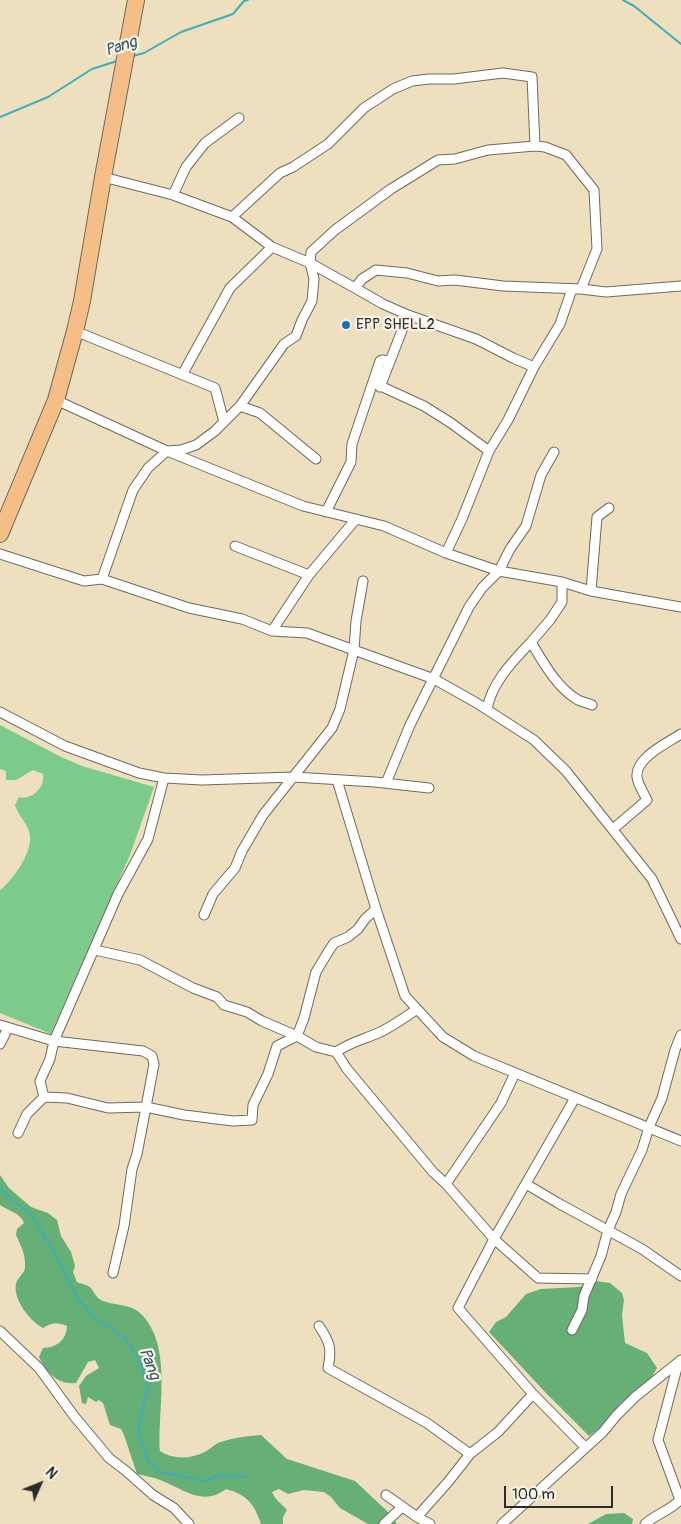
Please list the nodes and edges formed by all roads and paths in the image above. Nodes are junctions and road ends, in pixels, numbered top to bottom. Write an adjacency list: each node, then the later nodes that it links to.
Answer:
1 (136, 0): 4 (highway)
2 (239, 118): 5 (street)
3 (535, 146): 6 (street); 8 (street); 11 (street)
4 (103, 177): 5 (street); 13 (highway)
5 (173, 195): 6 (street)
6 (232, 217): 7 (street)
7 (272, 247): 8 (street); 15 (street)
8 (310, 263): 10 (street); 18 (street)
9 (681, 286): 11 (street)
10 (355, 288): 11 (street); 12 (street)
11 (576, 289): 14 (street)
12 (408, 315): 14 (street); 16 (street)
13 (75, 331): 15 (street); 17 (highway)
14 (534, 367): 21 (street)
15 (182, 375): 19 (street)
16 (377, 385): 21 (street); 25 (street)
17 (56, 400): 20 (street); 27 (highway)
18 (240, 406): 19 (street); 23 (street)
19 (224, 422): 20 (street)
20 (167, 451): 25 (street); 33 (street)
21 (489, 451): 29 (street)
22 (554, 452): 31 (street)
23 (316, 459)
24 (609, 508): 36 (street)
25 (326, 512): 26 (street)
26 (356, 520): 29 (street); 32 (street)
27 (0, 534)
28 (235, 546): 32 (street)
29 (446, 553): 31 (street)
30 (0, 554): 33 (street)
31 (499, 571): 35 (street); 41 (street)
32 (309, 575): 38 (street)
33 (102, 579): 38 (street)
34 (363, 581): 40 (street)
35 (562, 582): 36 (street); 39 (street)
36 (591, 591): 37 (street)
37 (681, 607)
38 (272, 631): 40 (street)
39 (531, 642): 42 (street); 43 (street)
40 (354, 650): 41 (street); 47 (street)
41 (434, 679): 43 (street); 49 (street)
42 (592, 705)
43 (487, 709): 51 (street)
44 (0, 712): 46 (street)
45 (681, 734): 51 (street)
46 (164, 778): 47 (street); 55 (street)
47 (294, 778): 48 (street); 53 (street)
48 (337, 780): 49 (street); 52 (street)
49 (386, 783): 50 (street)
50 (429, 788)
51 (613, 829): 54 (street)
52 (376, 909): 56 (street); 59 (street)
53 (204, 915)
54 (681, 939)
55 (95, 950): 59 (street); 60 (street)
56 (417, 1009): 62 (street); 63 (street)
57 (4, 1027): 60 (street); 61 (street)
58 (681, 1035): 67 (street)
59 (297, 1036): 62 (street); 66 (street)
60 (54, 1041): 64 (street); 66 (street)
61 (0, 1044)
62 (336, 1052): 70 (street)
63 (515, 1073): 65 (street); 70 (street)
64 (44, 1097): 66 (street); 68 (street)
65 (575, 1098): 67 (street); 71 (street)
66 (146, 1106): 74 (street)
67 (649, 1128): 69 (street); 72 (street)
68 (18, 1133)
69 (681, 1141)
70 (446, 1184): 73 (street)
71 (526, 1184): 72 (street); 73 (street)
72 (608, 1230): 75 (street); 76 (street)
73 (494, 1240): 76 (street); 81 (street)
74 (113, 1273)
75 (681, 1276)
76 (592, 1279): 78 (street)
77 (320, 1326): 83 (street)
78 (572, 1330)
79 (0, 1331): 87 (street)
80 (679, 1362): 82 (street); 91 (street)
81 (532, 1394): 82 (street); 83 (street)
82 (585, 1447): 90 (street)
83 (470, 1454): 86 (street)
84 (386, 1495): 85 (street)
85 (402, 1507): 86 (street); 88 (street)
86 (417, 1518): 89 (street)
87 (189, 1524)
88 (384, 1524)
89 (430, 1524)
90 (502, 1524)
91 (645, 1524)

